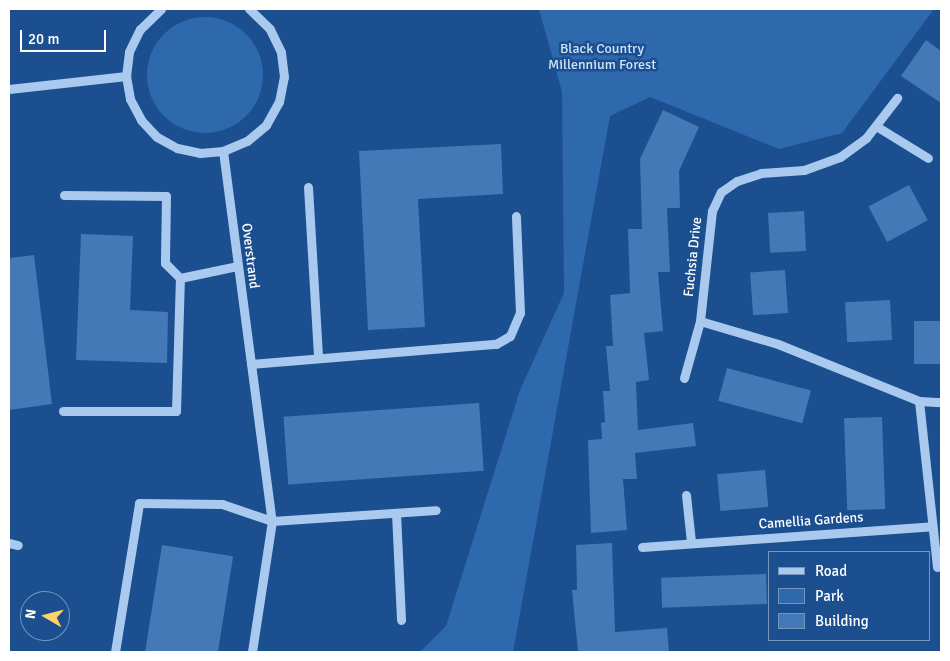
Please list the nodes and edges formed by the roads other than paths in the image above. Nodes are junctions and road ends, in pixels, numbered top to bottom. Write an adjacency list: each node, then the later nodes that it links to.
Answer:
1 (161, 9): 3 (street)
2 (249, 9): 7 (street)
3 (126, 76): 4 (street); 7 (street)
4 (9, 88)
5 (897, 98): 6 (street, Fuchsia Drive)
6 (876, 126): 8 (street); 14 (street, Fuchsia Drive)
7 (223, 151): 12 (street, Overstrand)
8 (928, 158)
9 (308, 187): 15 (street)
10 (64, 195): 13 (street)
11 (516, 216): 15 (street)
12 (238, 266): 13 (street); 16 (street, Overstrand)
13 (180, 278): 20 (street)
14 (700, 321): 17 (street, Fuchsia Drive); 18 (street)
15 (318, 357): 16 (street)
16 (251, 364): 24 (street, Overstrand)
17 (684, 378)
18 (919, 401): 19 (street); 25 (street)
19 (941, 402)
20 (63, 410)
21 (686, 495): 26 (street)
22 (436, 510): 23 (street)
23 (396, 513): 24 (street); 29 (street)
24 (272, 521): 30 (street); 31 (street, Overstrand)
25 (932, 526): 26 (street, Camellia Gardens); 28 (street)
26 (692, 542): 27 (street, Camellia Gardens)
27 (642, 547)
28 (937, 567)
29 (401, 620)
30 (115, 652)
31 (252, 652)

